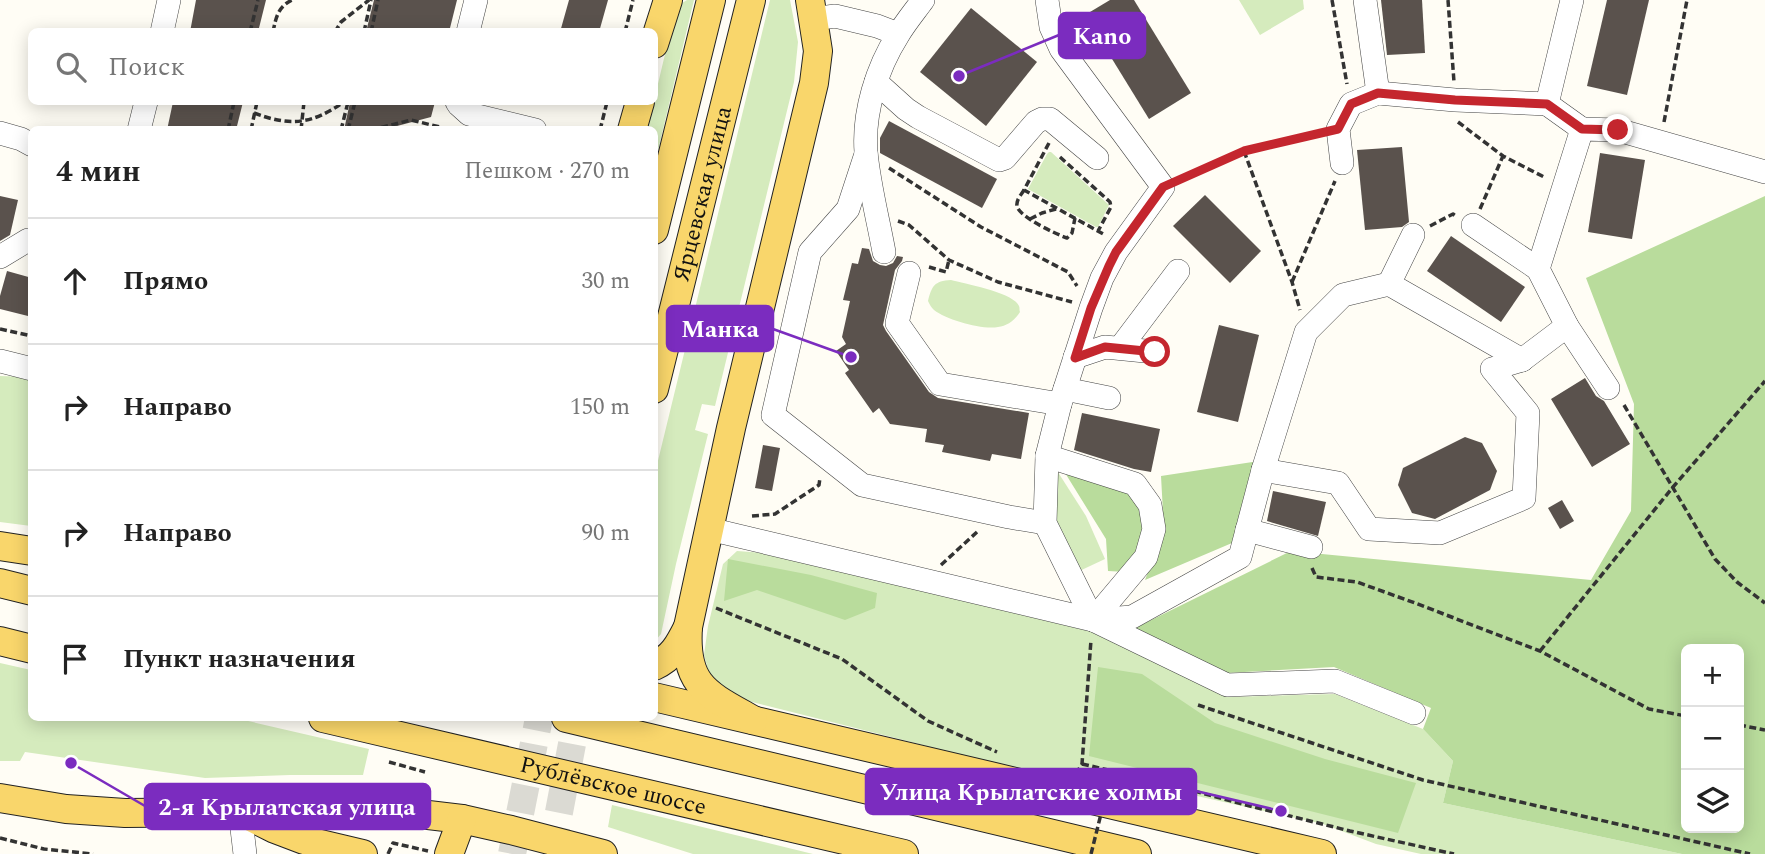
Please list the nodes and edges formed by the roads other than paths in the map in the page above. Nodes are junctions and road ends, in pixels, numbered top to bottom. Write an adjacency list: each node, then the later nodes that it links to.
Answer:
1 (169, 0): 11 (street)
2 (476, 0): 12 (street)
3 (668, 0): 13 (main road)
4 (711, 0): 31 (main road, Ярцевская улица)
5 (751, 0): 48 (main road, Ярцевская улица)
6 (923, 0): 14 (street)
7 (1047, 0): 44 (street)
8 (1365, 0): 16 (street)
9 (1572, 0): 17 (street)
10 (812, 10): 14 (street); 55 (main road)
11 (163, 28)
12 (469, 28)
13 (658, 31)
14 (898, 34): 15 (street)
15 (876, 82): 27 (street); 28 (street)
16 (1378, 93): 17 (street); 29 (street)
17 (1547, 104): 24 (street)
18 (145, 105): 21 (street)
19 (459, 105): 22 (street)
20 (638, 105): 23 (main road)
21 (140, 126)
22 (515, 126)
23 (633, 126)
24 (1582, 129): 30 (street); 37 (street)
25 (0, 133): 26 (street)
26 (28, 143)
27 (866, 153): 35 (street); 54 (street)
28 (1097, 158)
29 (1342, 163)
30 (1765, 172)
31 (658, 214)
32 (1473, 225): 37 (street)
33 (1413, 235): 40 (street)
34 (28, 240): 36 (street)
35 (884, 252)
36 (0, 257)
37 (1538, 269): 41 (street)
38 (1178, 271): 42 (street)
39 (909, 273): 50 (street)
40 (1389, 284): 45 (street); 53 (street)
41 (1567, 326): 45 (street); 49 (street)
42 (1120, 348): 43 (street); 44 (street)
43 (1155, 352)
44 (1075, 358): 50 (street)
45 (1522, 360): 53 (street)
46 (0, 361): 47 (street)
47 (28, 368)
48 (658, 373)
49 (1608, 388)
50 (1063, 396): 51 (street); 52 (street)
51 (1109, 398)
52 (1047, 456): 54 (street); 62 (street)
53 (1263, 470): 56 (street)
54 (1045, 523): 62 (street)
55 (709, 528): 62 (street); 63 (main road)
56 (1247, 530): 57 (street); 62 (street)
57 (1305, 545)
58 (0, 547): 59 (main road)
59 (28, 550)
60 (0, 583): 61 (main road)
61 (28, 590)
62 (1093, 620): 68 (street)
63 (688, 627): 66 (main road); 69 (main road)
64 (0, 641): 65 (main road)
65 (28, 648)
66 (658, 664)
67 (658, 698): 69 (main road)
68 (1414, 713)
69 (753, 720): 81 (main road)
70 (336, 721): 79 (main road, Рублёвское шоссе)
71 (579, 721): 80 (main road)
72 (0, 798): 73 (main road)
73 (240, 812): 74 (main road); 76 (street); 77 (main road)
74 (462, 819): 75 (main road); 78 (main road)
75 (440, 853)
76 (245, 854)
77 (363, 854)
78 (603, 854)
79 (904, 854)
80 (1137, 854)
81 (1321, 854)

